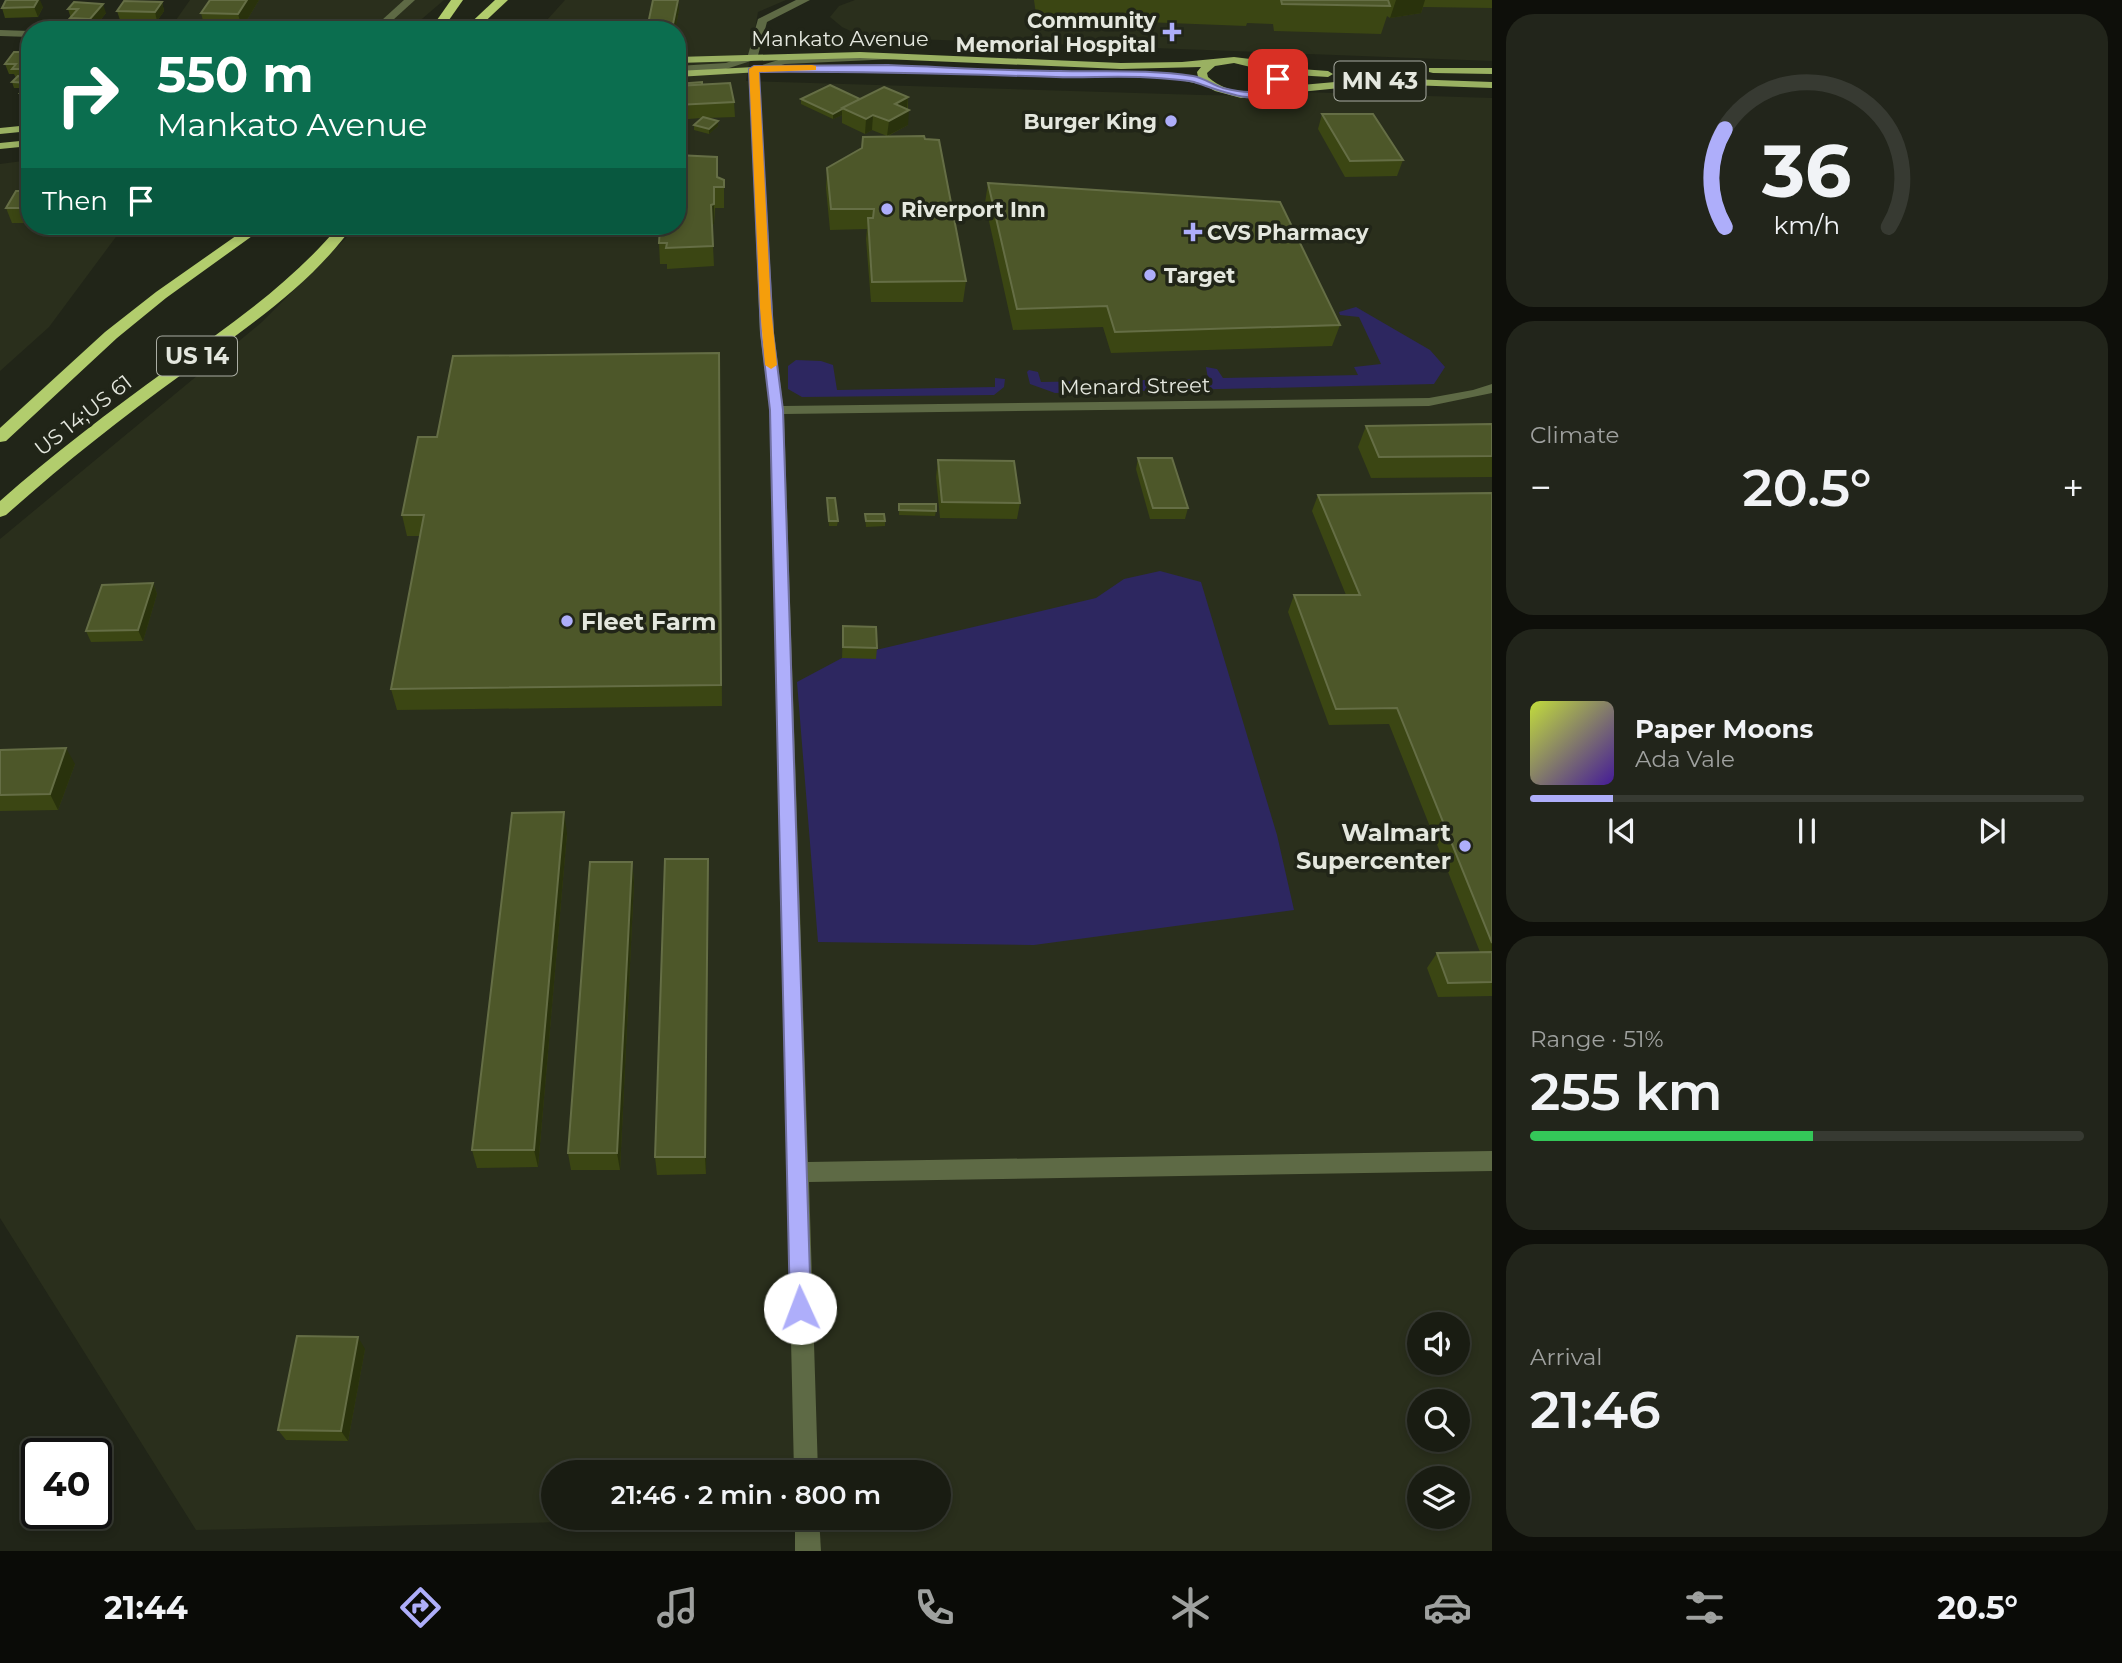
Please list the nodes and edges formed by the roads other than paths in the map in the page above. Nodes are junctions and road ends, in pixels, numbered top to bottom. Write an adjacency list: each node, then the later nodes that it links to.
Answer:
1 (410, 0): 6 (street)
2 (457, 0): 7 (highway)
3 (502, 0): 8 (highway)
4 (508, 0): 9 (highway)
5 (805, 0): 14 (street)
6 (386, 21)
7 (442, 21)
8 (479, 21)
9 (490, 21)
10 (0, 33): 11 (street)
11 (21, 34)
12 (895, 56): 14 (street); 15 (main road, Mankato Avenue / MN 43)
13 (686, 60): 14 (main road, Mankato Avenue)
14 (753, 63): 16 (main road, Mankato Avenue); 19 (main road, Mankato Avenue); 31 (street)
15 (1212, 63): 18 (main road, Mankato Avenue / MN 43); 21 (main road)
16 (898, 68)
17 (932, 69): 21 (main road, Mankato Avenue / MN 43)
18 (1271, 70): 20 (main road, Mankato Avenue / MN 43); 23 (main road)
19 (686, 71)
20 (1492, 71)
21 (1207, 82): 23 (main road, Mankato Avenue / MN 43)
22 (1492, 85): 23 (main road, Mankato Avenue / MN 43)
23 (1269, 91)
24 (21, 129): 25 (main road)
25 (0, 131)
26 (21, 144): 27 (main road)
27 (0, 146)
28 (245, 235): 32 (highway, US 14;US 61 / US 14)
29 (338, 235): 33 (highway, US 14;US 61 / US 14)
30 (1492, 388): 31 (street, Menard Street)
31 (777, 410): 35 (street)
32 (0, 437)
33 (0, 511)
34 (1492, 1161): 35 (street)
35 (796, 1172): 36 (street)
36 (806, 1460)
37 (807, 1530): 38 (street)
38 (808, 1551)

